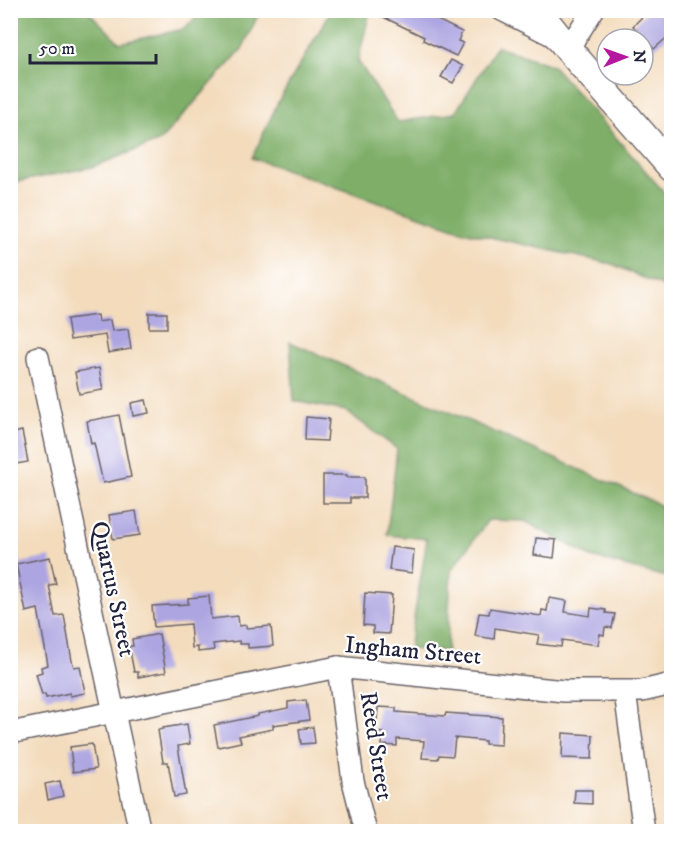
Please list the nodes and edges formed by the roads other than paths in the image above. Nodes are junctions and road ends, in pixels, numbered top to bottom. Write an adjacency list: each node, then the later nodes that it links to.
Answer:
1 (502, 10): 4 (street)
2 (537, 10): 4 (main road)
3 (593, 10): 4 (street)
4 (564, 44): 5 (main road)
5 (672, 168)
6 (38, 357): 10 (street, Quartus Street)
7 (338, 667): 9 (street, Ingham Street); 10 (street, Ingham Street); 13 (street, Reed Street)
8 (672, 684): 9 (street, Ingham Street)
9 (625, 692): 14 (street)
10 (114, 711): 11 (street, Ingham Street); 12 (street, Quartus Street)
11 (10, 733)
12 (140, 831)
13 (366, 831)
14 (644, 831)

